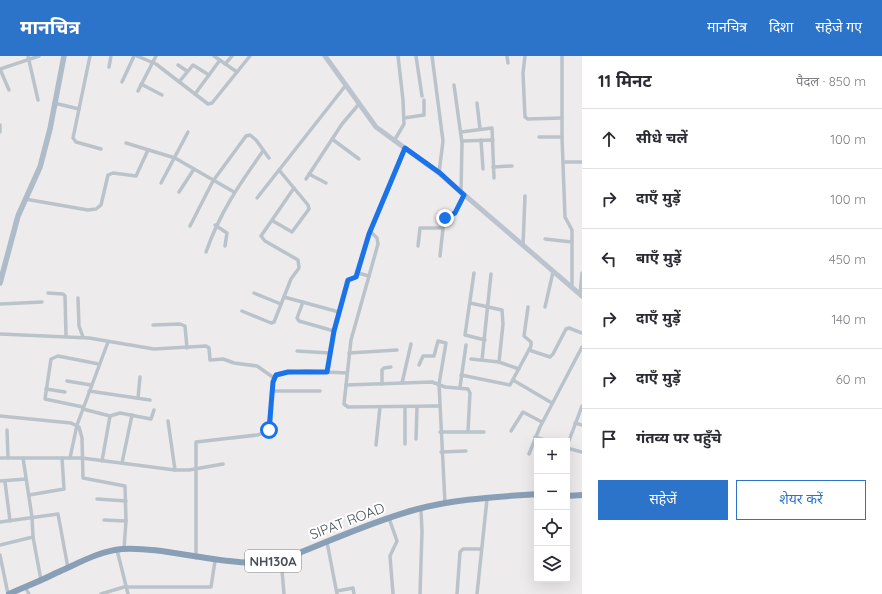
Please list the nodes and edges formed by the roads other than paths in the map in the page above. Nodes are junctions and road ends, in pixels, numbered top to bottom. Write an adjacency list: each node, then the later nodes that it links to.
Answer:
1 (39, 56): 17 (street)
2 (64, 56): 40 (main road)
3 (90, 56): 43 (street)
4 (111, 56): 23 (street)
5 (135, 56): 19 (street); 28 (street)
6 (156, 56): 19 (street)
7 (214, 56): 18 (street)
8 (232, 56): 21 (street)
9 (250, 56): 26 (street)
10 (325, 56): 31 (street)
11 (398, 56): 44 (street)
12 (416, 56): 37 (street)
13 (432, 56): 73 (street)
14 (507, 56): 20 (street)
15 (525, 56): 45 (street)
16 (562, 56): 45 (street)
17 (29, 58): 24 (street); 38 (street)
18 (220, 60): 21 (street); 27 (street)
19 (153, 63): 29 (street); 30 (street)
20 (508, 63)
21 (225, 64): 26 (street)
22 (178, 65): 25 (street)
23 (109, 67)
24 (0, 69): 33 (street)
25 (187, 71): 27 (street); 29 (street)
26 (237, 72): 36 (street)
27 (209, 75): 36 (street)
28 (122, 82)
29 (179, 82): 36 (street)
30 (142, 84): 34 (street); 35 (street)
31 (346, 85): 42 (street); 72 (street)
32 (454, 85): 50 (street)
33 (9, 90)
34 (138, 91)
35 (162, 94)
36 (195, 94)
37 (422, 96)
38 (38, 100)
39 (424, 100): 44 (street)
40 (54, 103): 43 (street); 86 (main road)
41 (477, 103): 47 (street)
42 (359, 104): 53 (street); 56 (street)
43 (79, 109): 60 (street)
44 (404, 118): 56 (street)
45 (562, 118): 52 (street)
46 (0, 125): 48 (street)
47 (480, 129): 50 (street); 55 (street)
48 (0, 132)
49 (188, 132): 63 (street)
50 (461, 132): 57 (street)
51 (539, 137): 52 (street)
52 (562, 137): 66 (street)
53 (332, 139): 65 (street); 74 (street)
54 (482, 140): 55 (street); 57 (street); 71 (street)
55 (493, 140): 69 (street)
56 (394, 141): 59 (street)
57 (462, 141): 83 (street)
58 (126, 143): 61 (street)
59 (405, 148): 73 (street); 91 (street)
60 (101, 149)
61 (148, 150): 63 (street); 86 (street)
62 (263, 151): 64 (street); 77 (street); 82 (street)
63 (175, 158): 70 (street); 78 (street)
64 (269, 158)
65 (359, 159)
66 (563, 162): 67 (street); 93 (street)
67 (582, 162)
68 (512, 166): 69 (street)
69 (494, 167): 75 (street)
70 (194, 169): 77 (street); 81 (street)
71 (483, 169)
72 (279, 170): 80 (street); 85 (street)
73 (440, 173): 83 (street)
74 (309, 174): 76 (street); 79 (street)
75 (494, 178)
76 (306, 180)
77 (213, 181): 82 (street); 89 (street)
78 (161, 183)
79 (326, 183)
80 (294, 188): 87 (street); 87 (street)
81 (179, 192)
82 (234, 192): 88 (street)
83 (463, 193): 90 (street); 94 (street)
84 (525, 196): 94 (street)
85 (257, 198)
86 (26, 199): 105 (main road)
87 (273, 221): 110 (street)
88 (215, 225): 95 (street); 97 (street)
89 (190, 226)
90 (442, 228): 96 (street); 98 (street)
91 (370, 231): 100 (street); 104 (street)
92 (545, 239): 93 (street)
93 (572, 242): 106 (street)
94 (523, 245): 99 (street)
95 (225, 246)
96 (418, 246)
97 (206, 252)
98 (440, 256)
99 (553, 272): 106 (street); 119 (street)
100 (358, 273): 104 (street); 121 (street)
101 (474, 273): 114 (street)
102 (582, 273): 109 (street)
103 (491, 274): 117 (street)
104 (369, 276): 138 (street)
105 (0, 283)
106 (572, 288): 109 (street)
107 (48, 293): 126 (street)
108 (254, 293): 115 (street)
109 (581, 295)
110 (284, 297): 113 (street); 115 (street)
111 (78, 298): 127 (street)
112 (42, 302): 116 (street)
113 (303, 302): 121 (street); 123 (street)
114 (470, 302): 117 (street); 128 (street)
115 (281, 304): 120 (street)
116 (0, 306)
117 (488, 306): 128 (street); 141 (street)
118 (528, 307): 135 (street)
119 (545, 307)
120 (242, 311)
121 (339, 312): 123 (street)
122 (153, 325): 133 (street)
123 (334, 331): 137 (street)
124 (582, 333): 135 (street)
125 (0, 334): 126 (street)
126 (66, 336): 127 (street)
127 (83, 338): 129 (street)
128 (485, 340): 140 (street)
129 (108, 342): 133 (street); 142 (street)
130 (411, 344): 153 (street)
131 (466, 345): 148 (street)
132 (582, 347): 166 (street)
133 (187, 348): 150 (street)
134 (397, 350): 138 (street)
135 (528, 350): 145 (street)
136 (297, 351): 137 (street)
137 (329, 353): 146 (street)
138 (349, 353): 147 (street)
139 (471, 359): 140 (street)
140 (482, 360): 141 (street)
141 (499, 362): 145 (street)
142 (99, 364): 156 (street); 159 (street)
143 (419, 365): 155 (street)
144 (391, 367): 154 (street)
145 (519, 369): 151 (street)
146 (327, 372): 147 (street); 150 (street)
147 (347, 372): 157 (street)
148 (461, 375): 151 (street); 158 (street)
149 (140, 378): 164 (street)
150 (274, 378): 161 (street)
151 (513, 380): 166 (street)
152 (67, 381): 156 (street)
153 (402, 383): 154 (street); 155 (street)
154 (382, 384): 157 (street)
155 (439, 384): 158 (street); 167 (street)
156 (91, 385): 160 (street)
157 (346, 385): 169 (street)
158 (460, 387): 183 (street)
159 (46, 389): 163 (street); 172 (street)
160 (89, 391): 164 (street); 172 (street)
161 (273, 391): 162 (street); 207 (street)
162 (320, 391)
163 (65, 392)
164 (138, 398): 165 (street)
165 (150, 400)
166 (552, 403): 178 (street)
167 (439, 406): 171 (street); 185 (street)
168 (582, 406): 179 (street)
169 (380, 407): 170 (street); 192 (street)
170 (405, 407): 171 (street); 191 (street)
171 (417, 407): 188 (street)
172 (83, 408): 176 (street); 181 (street)
173 (154, 410): 174 (street)
174 (132, 415): 176 (street); 205 (street)
175 (0, 416): 181 (street)
176 (110, 416): 204 (street)
177 (168, 421): 208 (street)
178 (542, 422): 184 (street); 187 (street)
179 (576, 424): 180 (street); 190 (street)
180 (582, 424)
181 (76, 425): 202 (street); 203 (street)
182 (7, 430): 199 (street)
183 (468, 431): 185 (street); 186 (street)
184 (511, 431)
185 (440, 432): 195 (street)
186 (484, 432)
187 (535, 436): 189 (street); 197 (street)
188 (416, 438)
189 (540, 438)
190 (570, 439)
191 (405, 444)
192 (376, 445)
193 (570, 448): 196 (street)
194 (466, 451): 195 (street)
195 (441, 452): 222 (street)
196 (582, 452)
197 (529, 454)
198 (0, 458): 199 (street)
199 (8, 458): 200 (street)
200 (23, 458): 201 (street); 209 (street)
201 (62, 458): 202 (street); 215 (street)
202 (70, 458): 203 (street)
203 (82, 458): 204 (street); 221 (street)
204 (102, 461): 205 (street)
205 (122, 463): 208 (street)
206 (223, 464): 207 (street)
207 (197, 469): 208 (street); 236 (street)
208 (175, 470)
209 (26, 479): 211 (street); 215 (street)
210 (0, 481): 211 (street)
211 (5, 482): 226 (street)
212 (582, 491): 213 (highway)
213 (570, 492)
214 (534, 494): 220 (highway, SIPAT ROAD / NH130A)
215 (29, 495): 224 (street)
216 (582, 495): 217 (highway)
217 (570, 496)
218 (534, 498): 220 (highway, SIPAT ROAD / NH130A)
219 (97, 499): 221 (street)
220 (487, 500): 222 (highway, SIPAT ROAD / NH130A); 223 (highway, SIPAT ROAD / NH130A); 234 (street)
221 (126, 501): 229 (street)
222 (445, 504): 231 (highway, SIPAT ROAD / NH130A)
223 (421, 511): 227 (highway, SIPAT ROAD / NH130A); 251 (street)
224 (32, 517): 226 (street); 230 (street); 239 (street)
225 (104, 520): 229 (street)
226 (10, 521): 228 (street)
227 (390, 521): 231 (highway, SIPAT ROAD / NH130A); 250 (street)
228 (0, 522)
229 (126, 522): 233 (street)
230 (33, 537): 232 (street); 240 (street)
231 (327, 544): 238 (highway, SIPAT ROAD / NH130A); 243 (street)
232 (0, 545)
233 (120, 550): 236 (highway, SIPAT ROAD / NH130A); 239 (highway, SIPAT ROAD / NH130A); 241 (street); 242 (highway, SIPAT ROAD / NH130A)
234 (481, 550): 252 (street); 253 (street)
235 (0, 555): 244 (street)
236 (196, 557): 237 (highway, SIPAT ROAD / NH130A); 238 (highway, SIPAT ROAD / NH130A)
237 (215, 561): 238 (highway, SIPAT ROAD / NH130A); 241 (street)
238 (281, 561): 248 (street)
239 (68, 568): 240 (highway, SIPAT ROAD / NH130A)
240 (41, 580): 242 (highway, SIPAT ROAD / NH130A)
241 (127, 587): 246 (street); 247 (street)
242 (27, 590): 244 (highway, SIPAT ROAD / NH130A); 245 (highway, SIPAT ROAD / NH130A)
243 (337, 592): 249 (street)
244 (8, 594)
245 (16, 594)
246 (101, 594)
247 (128, 594)
248 (284, 594)
249 (354, 594)
250 (393, 594)
251 (420, 594)
252 (456, 594)
253 (478, 594)

